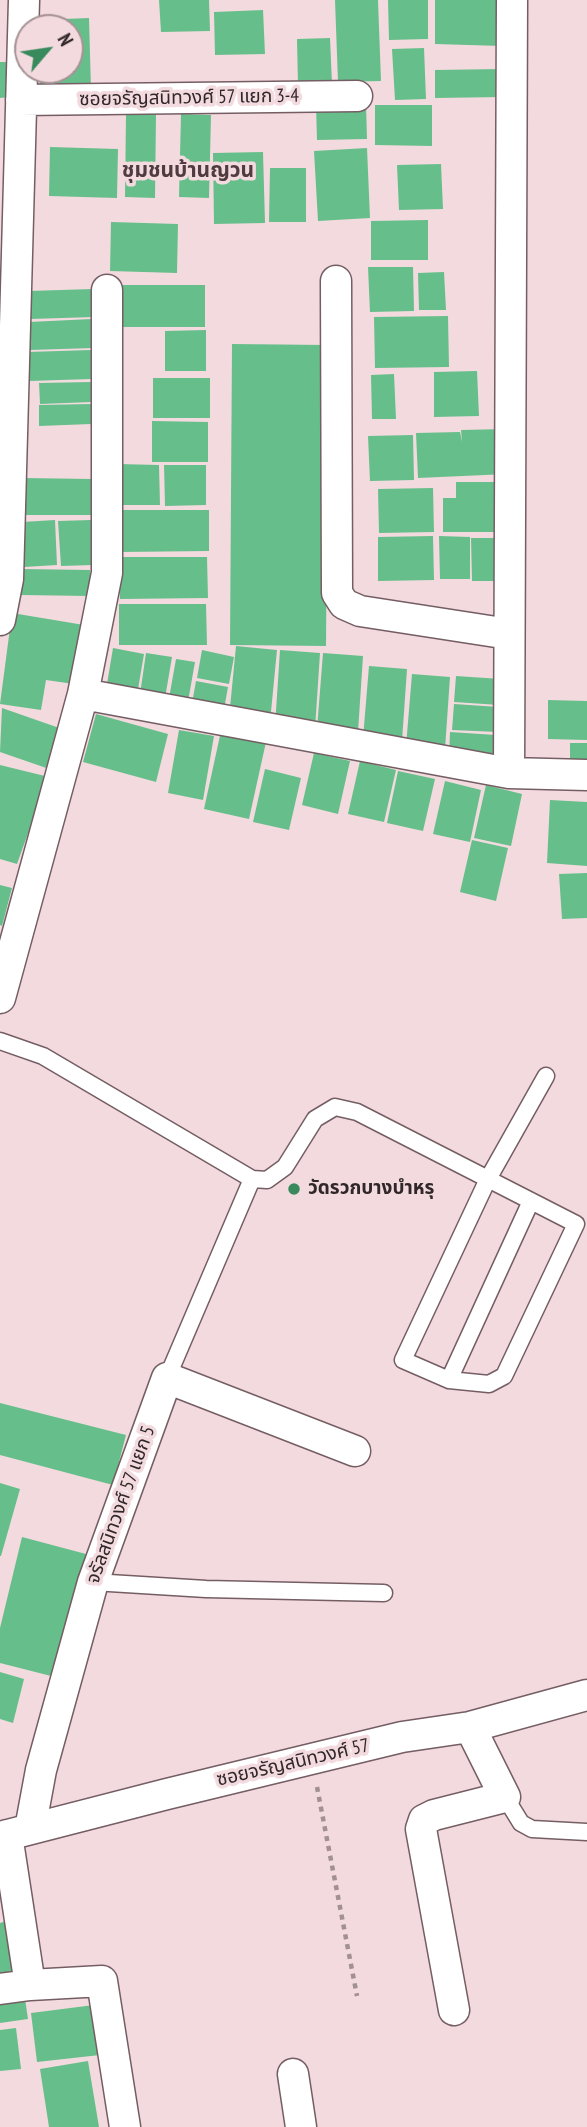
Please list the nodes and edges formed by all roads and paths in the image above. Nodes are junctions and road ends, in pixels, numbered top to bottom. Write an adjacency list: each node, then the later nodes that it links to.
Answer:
1 (24, 0): 4 (street)
2 (512, 0): 8 (street)
3 (357, 96): 4 (street, ซอยจรัญสนิทวงศ์ 57 แยก 3-4)
4 (21, 100): 7 (street)
5 (336, 281): 8 (street)
6 (107, 290): 9 (street)
7 (0, 620)
8 (509, 634): 10 (street)
9 (83, 694): 10 (street); 12 (street)
10 (509, 774): 11 (street)
11 (587, 775)
12 (0, 998)
13 (0, 1041): 15 (lane)
14 (546, 1076): 16 (lane)
15 (252, 1179): 16 (lane); 18 (lane)
16 (488, 1179): 17 (lane); 19 (lane)
17 (531, 1201): 19 (lane); 19 (lane)
18 (167, 1378): 20 (street); 21 (street, จรัลสนิทวงศ์ 57 แยก 5)
19 (449, 1380)
20 (355, 1451)
21 (93, 1582): 22 (lane); 28 (street, จรัลสนิทวงศ์ 57 แยก 5)
22 (384, 1593)
23 (587, 1695): 24 (street, ซอยจรัญสนิทวงศ์ 57)
24 (470, 1727): 25 (street, ซอยจรัญสนิทวงศ์ 57); 26 (street)
25 (312, 1759): 28 (street, ซอยจรัญสนิทวงศ์ 57); 31 (path)
26 (505, 1797): 27 (lane); 32 (street)
27 (587, 1832)
28 (12, 1834): 29 (street, จรัลสนิทวงศ์ 57 แยก 5)
29 (30, 1985): 30 (street); 34 (street)
30 (0, 1989)
31 (357, 1996)
32 (454, 2010)
33 (293, 2074): 35 (street)
34 (125, 2127)
35 (301, 2127)

